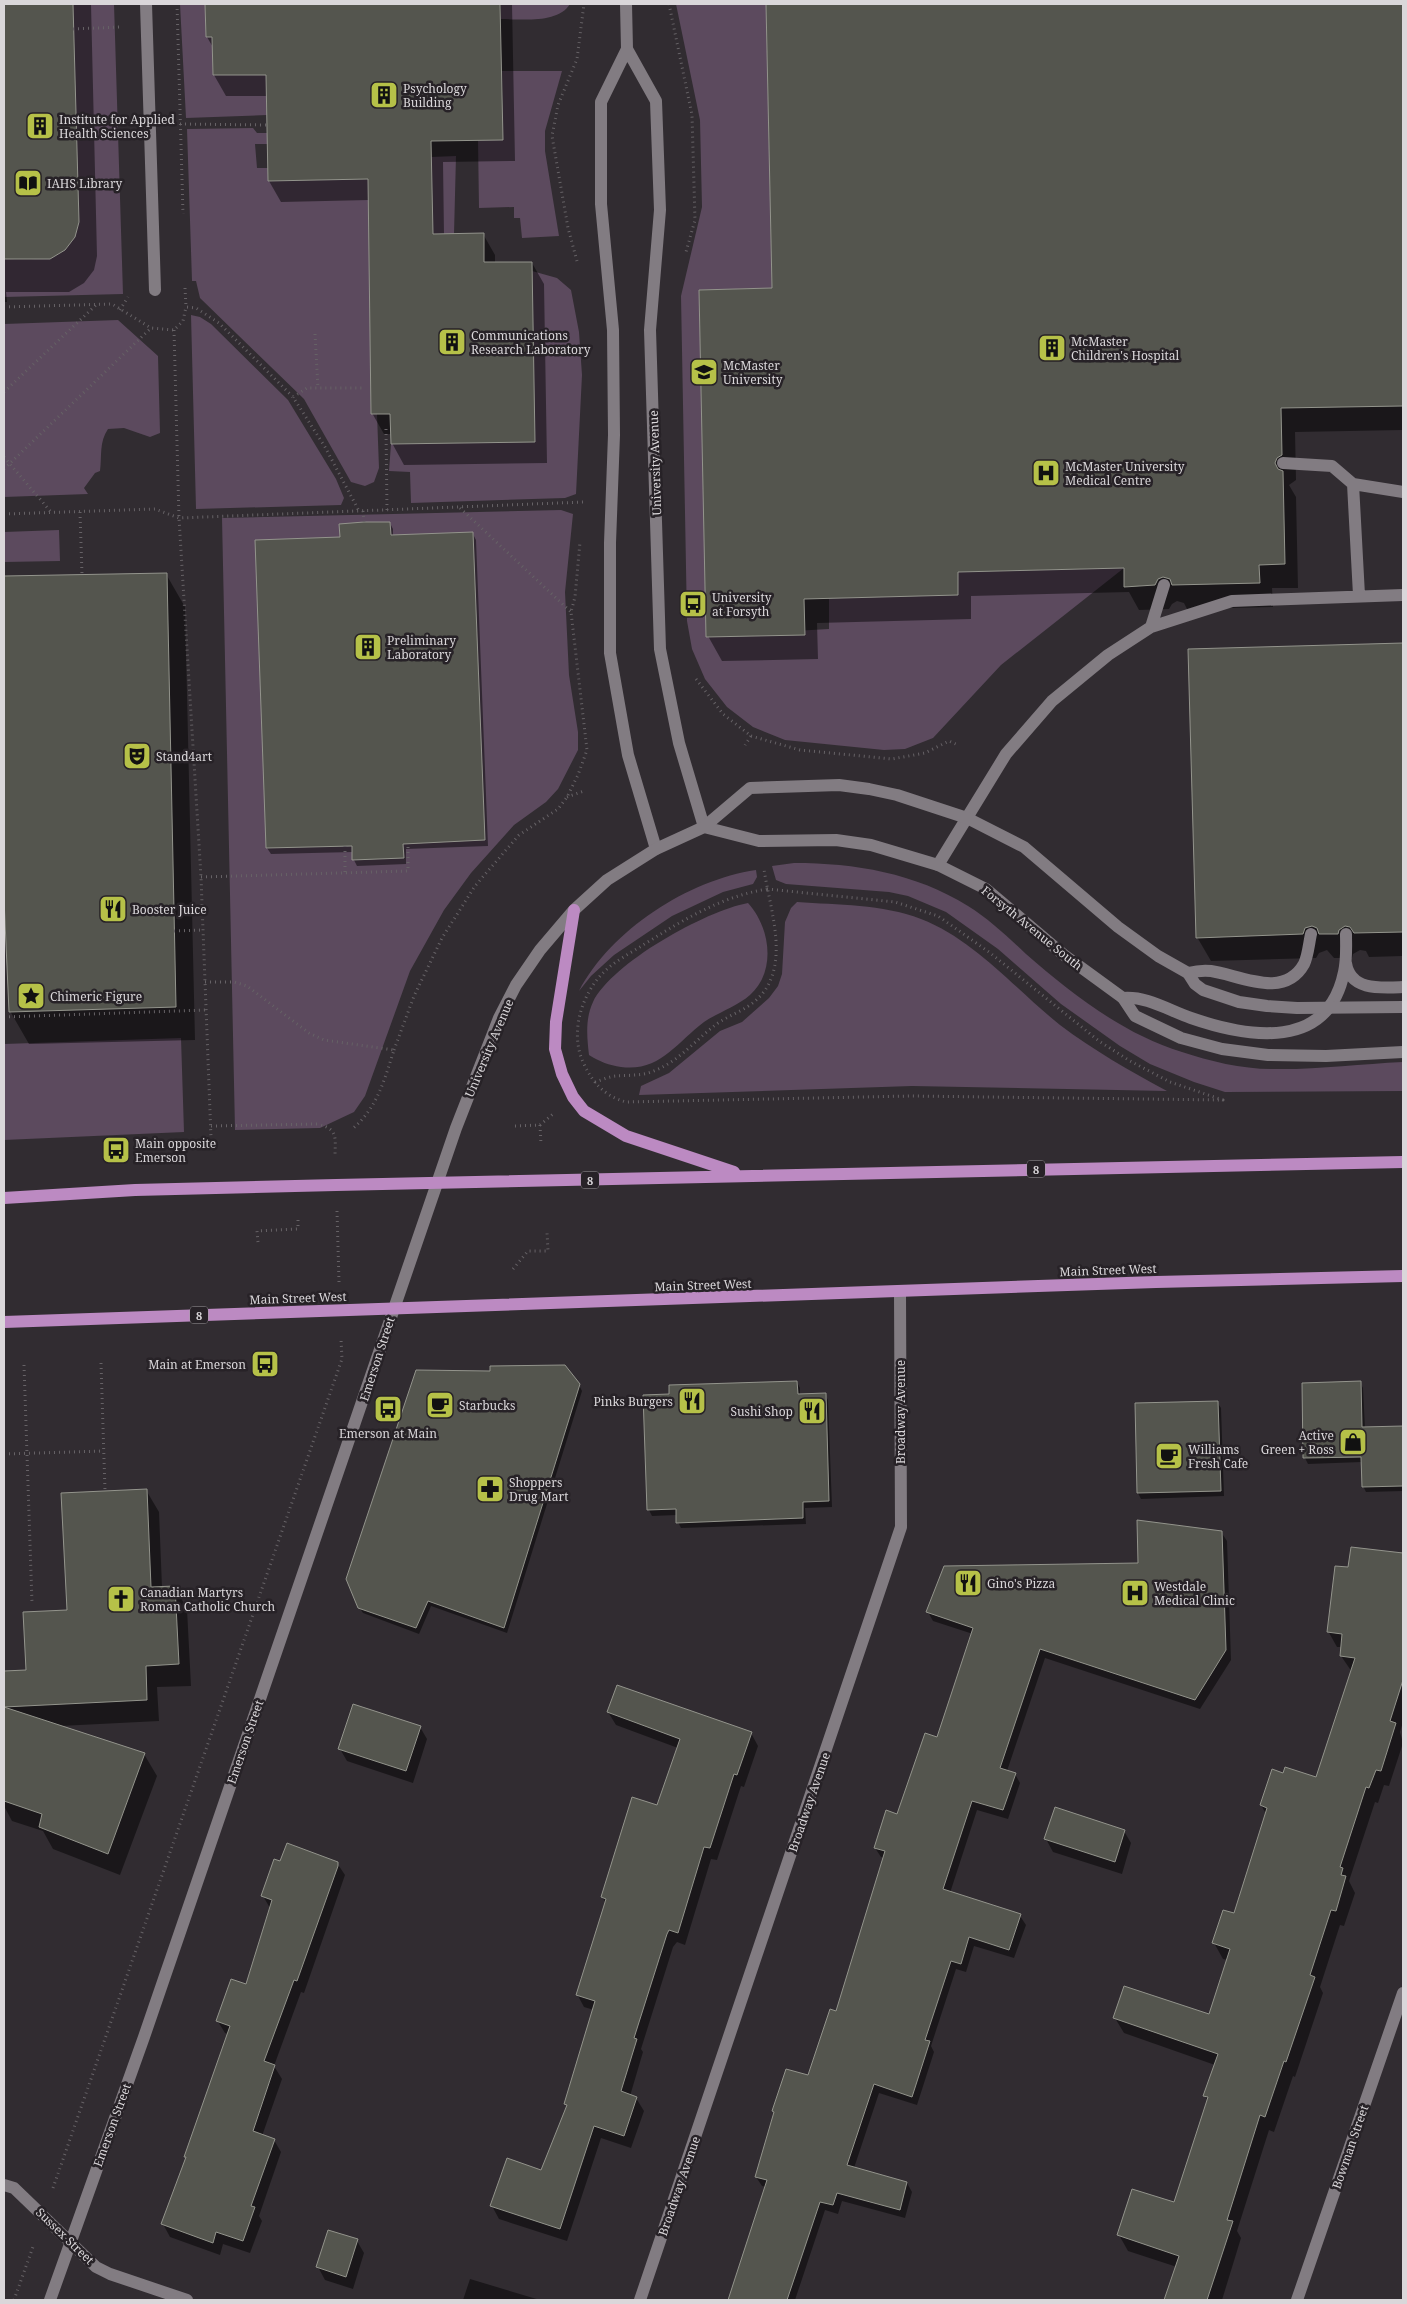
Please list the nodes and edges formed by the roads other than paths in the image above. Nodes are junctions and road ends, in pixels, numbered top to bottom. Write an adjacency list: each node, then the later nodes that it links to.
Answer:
1 (146, 4): 4 (street)
2 (626, 4): 3 (street, University Avenue)
3 (628, 49): 13 (street, University Avenue); 14 (street, University Avenue)
4 (155, 290)
5 (1282, 463): 6 (street)
6 (1353, 484): 7 (street); 9 (street)
7 (1403, 492)
8 (1164, 585): 11 (street)
9 (1359, 595): 10 (street); 11 (street)
10 (1403, 595)
11 (1151, 627): 12 (street)
12 (967, 818): 13 (street); 15 (street); 20 (street)
13 (704, 827): 14 (street, University Avenue); 15 (street, Forsyth Avenue South)
14 (656, 850): 16 (street, University Avenue)
15 (938, 865): 22 (street, Forsyth Avenue South)
16 (574, 910): 27 (main road); 28 (street, University Avenue)
17 (1311, 934): 20 (street)
18 (1346, 934): 19 (street)
19 (1346, 962): 21 (street); 24 (street)
20 (1188, 973): 24 (street)
21 (1403, 987)
22 (1122, 998): 24 (street); 25 (street, Forsyth Avenue South)
23 (1403, 1007): 24 (street)
24 (1327, 1008)
25 (1403, 1052)
26 (1403, 1162): 27 (main road, 8)
27 (743, 1175): 28 (main road, 8)
28 (436, 1183): 29 (main road, 8); 32 (street, Emerson Street)
29 (4, 1198)
30 (1403, 1276): 31 (main road, Main Street West / 8)
31 (900, 1292): 32 (main road, Main Street West / 8); 39 (street, Broadway Avenue)
32 (393, 1309): 33 (main road, Main Street West / 8); 36 (street, Emerson Street)
33 (4, 1322)
34 (1403, 1993): 40 (street, Bowman Street)
35 (4, 2186): 36 (street, Sussex Street)
36 (71, 2242): 37 (street, Emerson Street); 38 (street, Sussex Street)
37 (50, 2300)
38 (187, 2300)
39 (640, 2300)
40 (1297, 2300)

